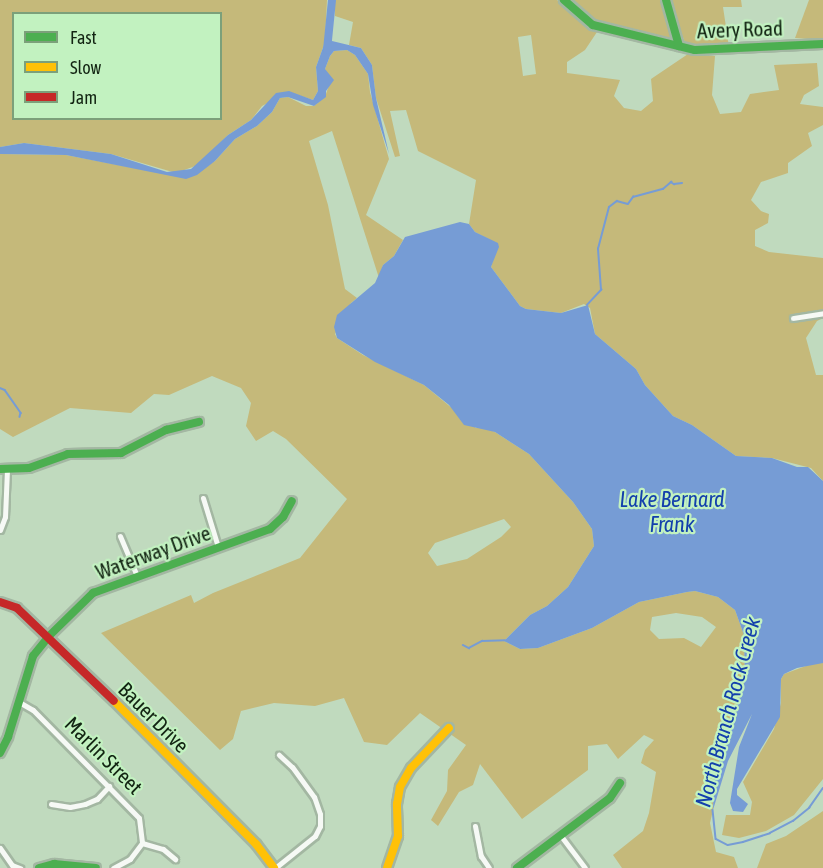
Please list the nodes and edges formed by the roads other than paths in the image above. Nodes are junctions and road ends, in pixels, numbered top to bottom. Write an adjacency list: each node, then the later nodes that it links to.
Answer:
1 (564, 0): 4 (street, Avery Road)
2 (666, 0): 4 (street)
3 (823, 44): 4 (street, Avery Road)
4 (679, 46)
5 (823, 313): 6 (street)
6 (793, 318)
7 (199, 422): 8 (street)
8 (3, 470): 11 (street)
9 (203, 498): 13 (street)
10 (292, 501): 13 (street, Waterway Drive)
11 (0, 530)
12 (120, 536): 14 (street)
13 (218, 548): 14 (street, Waterway Drive)
14 (137, 576): 16 (street, Waterway Drive)
15 (0, 602): 16 (street, Bauer Drive)
16 (49, 636): 17 (street, Waterway Drive); 33 (street, Bauer Drive)
17 (19, 702): 19 (street, Waterway Drive); 22 (street, Marlin Street)
18 (449, 728): 34 (street)
19 (0, 753)
20 (279, 755): 33 (street)
21 (620, 783): 25 (street)
22 (109, 786): 23 (street); 26 (street, Marlin Street)
23 (51, 804)
24 (476, 826): 35 (street)
25 (561, 836): 36 (street); 37 (street)
26 (142, 843): 28 (street); 32 (street)
27 (0, 848): 29 (street)
28 (175, 859)
29 (20, 868)
30 (39, 868): 31 (street)
31 (96, 868)
32 (113, 868)
33 (274, 868)
34 (387, 868)
35 (489, 868)
36 (517, 868)
37 (585, 868)

